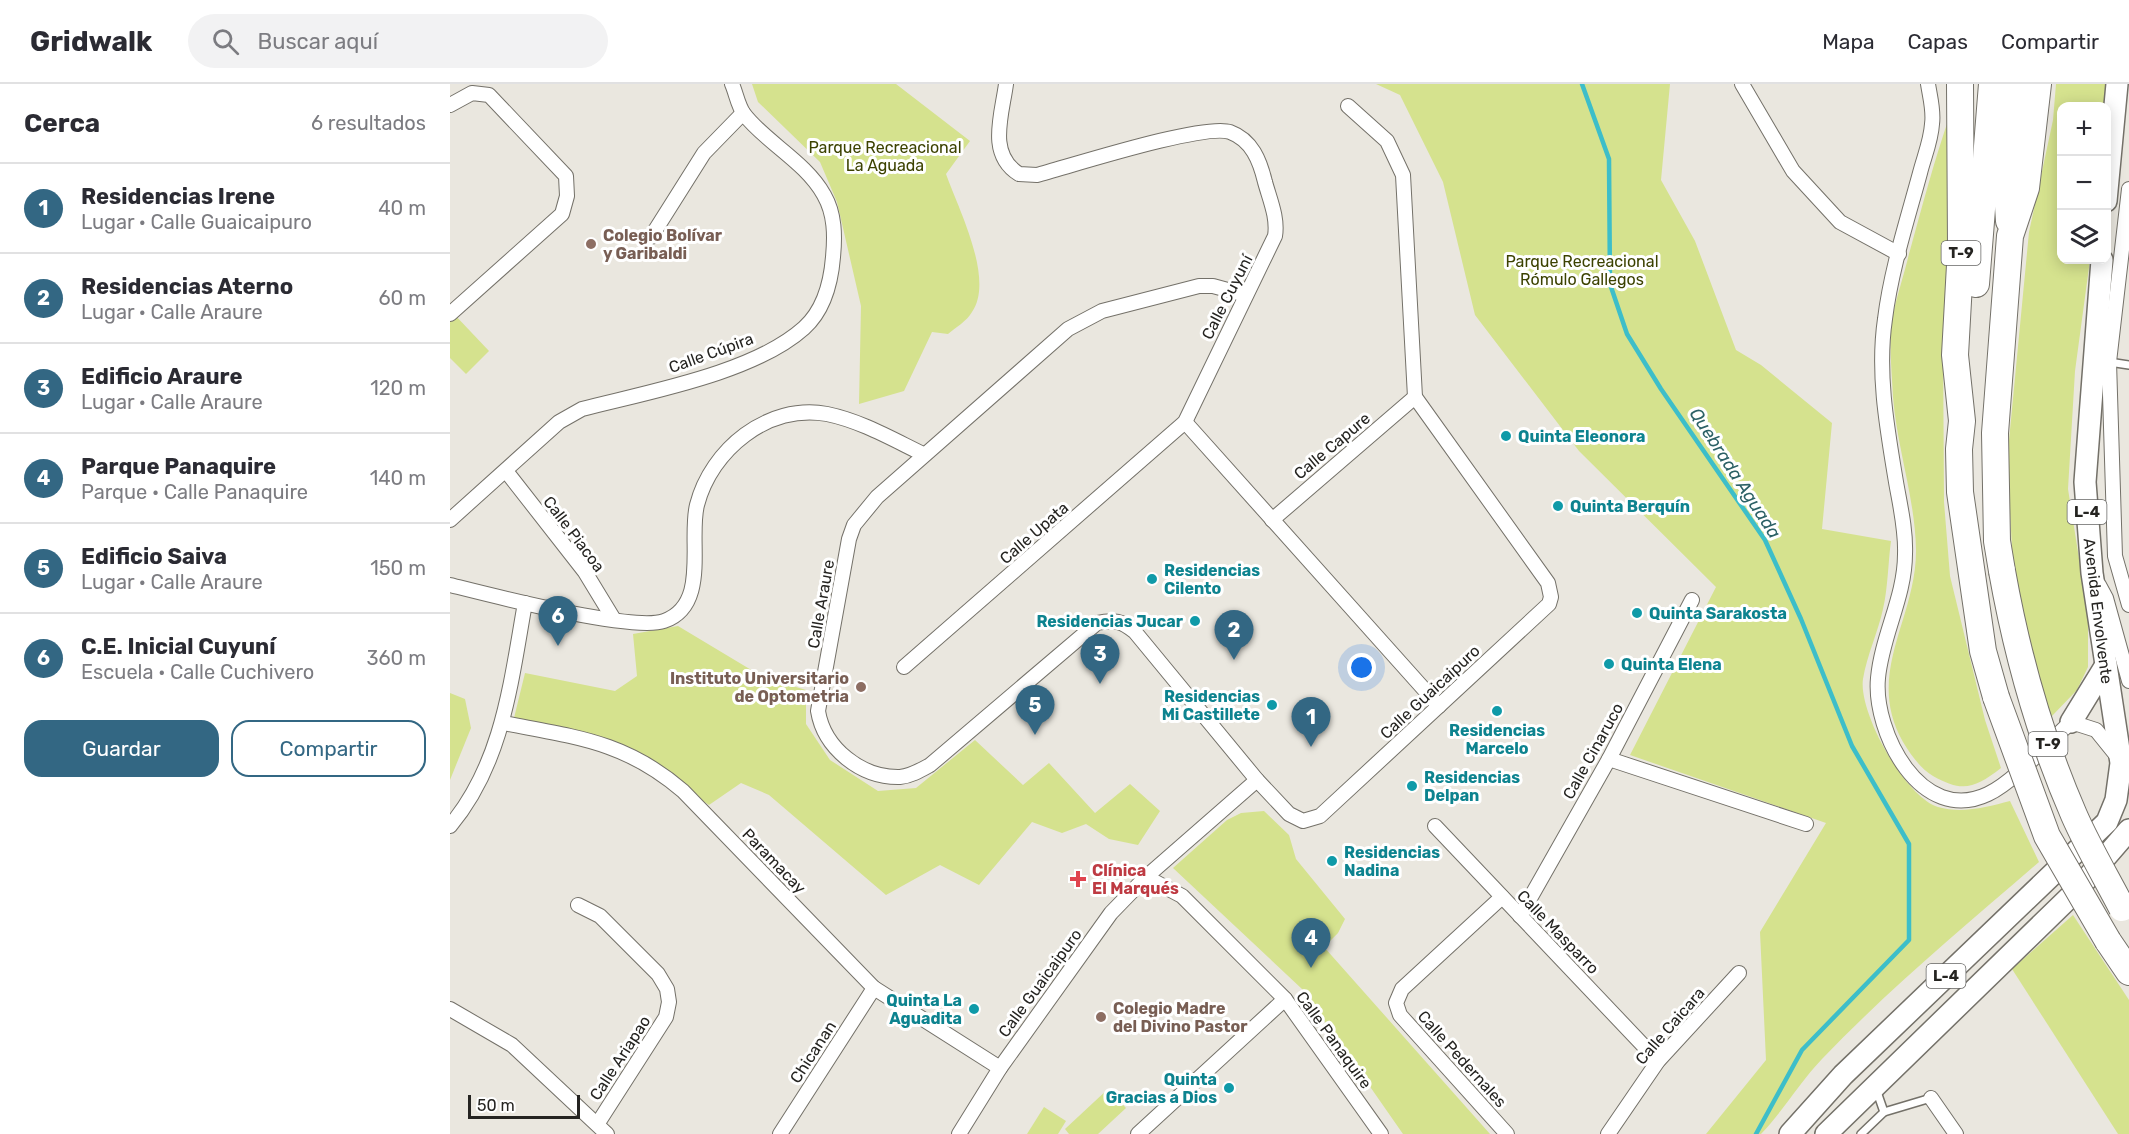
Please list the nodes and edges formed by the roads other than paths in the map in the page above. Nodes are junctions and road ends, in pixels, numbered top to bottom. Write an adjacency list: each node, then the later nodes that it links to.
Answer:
1 (732, 84): 12 (street, Calle Cúpira)
2 (1006, 84): 19 (street, Calle Cuyuní)
3 (1742, 84): 17 (street)
4 (1928, 84): 17 (street)
5 (1960, 84): 24 (highway, T-9)
6 (1992, 84): 24 (highway)
7 (2017, 84): 15 (highway)
8 (2038, 84): 15 (highway, T-9)
9 (2117, 84): 13 (main road)
10 (450, 105): 20 (street)
11 (1348, 106): 23 (street)
12 (743, 113): 16 (street); 28 (street, Calle Cúpira)
13 (2110, 156)
14 (2129, 189): 21 (street, Avenida Envolvente / L-4)
15 (2010, 236): 53 (highway, T-9, bridge)
16 (651, 237)
17 (1899, 254): 41 (street)
18 (2102, 264): 25 (main road, Avenida Envolvente / L-4)
19 (1246, 295): 26 (street, Calle Cuyuní); 27 (street, Calle Araure)
20 (450, 314)
21 (2109, 362): 22 (lane); 25 (street, Avenida Envolvente / L-4); 35 (street, Avenida Envolvente / L-4)
22 (2129, 365)
23 (1415, 398): 30 (street, Calle Capure); 40 (street, Calle Guaicaipuro)
24 (1962, 421): 55 (highway, T-9, bridge)
25 (2089, 422): 31 (main road, Avenida Envolvente / L-4)
26 (1185, 423): 30 (street); 38 (street, Calle Upata)
27 (923, 454): 36 (street); 45 (street, Calle Araure)
28 (506, 471): 29 (street, Calle Cúpira); 36 (street, Calle Piacoa)
29 (450, 520)
30 (1272, 520): 40 (street)
31 (2092, 573): 37 (main road, Avenida Envolvente / L-4); 39 (street)
32 (450, 585): 34 (street)
33 (1692, 600): 43 (street, Calle Cinaruco)
34 (525, 603): 36 (street); 42 (street)
35 (2129, 605)
36 (613, 618)
37 (2106, 665): 41 (main road); 44 (main road, Avenida Envolvente / L-4)
38 (903, 666)
39 (2129, 681)
40 (1439, 706): 45 (street, Calle Guaicaipuro)
41 (2071, 722): 44 (street)
42 (503, 723): 47 (street); 57 (street, Paramacay)
43 (1609, 759): 46 (street); 54 (street, Calle Cinaruco)
44 (2121, 763): 72 (main road, L-4)
45 (1257, 780): 50 (street, Calle Guaicaipuro)
46 (1806, 824)
47 (450, 826)
48 (1434, 826): 51 (street, Calle Masparro)
49 (2128, 834): 62 (main road, L-4)
50 (1146, 877): 58 (street, Calle Panaquire); 61 (street, Calle Guaicaipuro)
51 (1502, 897): 54 (street, Calle Masparro); 70 (street, Calle Pedernales)
52 (578, 905): 65 (street, Calle Ariapao)
53 (2126, 914)
54 (1520, 916): 60 (street, Calle Masparro)
55 (2129, 972)
56 (1739, 973): 60 (street, Calle Caicara)
57 (874, 988): 61 (street, Paramacay); 66 (street, Chicanan)
58 (1285, 999): 68 (street); 69 (street, Calle Panaquire)
59 (450, 1009): 65 (street)
60 (1658, 1061): 71 (street, Calle Caicara)
61 (1000, 1068): 67 (street, Calle Guaicaipuro)
62 (1875, 1086): 64 (lane); 73 (main road, L-4)
63 (1931, 1098): 64 (lane); 75 (street)
64 (1884, 1112): 74 (lane)
65 (603, 1129)
66 (780, 1134)
67 (959, 1134)
68 (1138, 1134)
69 (1381, 1134)
70 (1508, 1134)
71 (1608, 1134)
72 (1790, 1134)
73 (1826, 1134)
74 (1861, 1134)
75 (1956, 1134)

